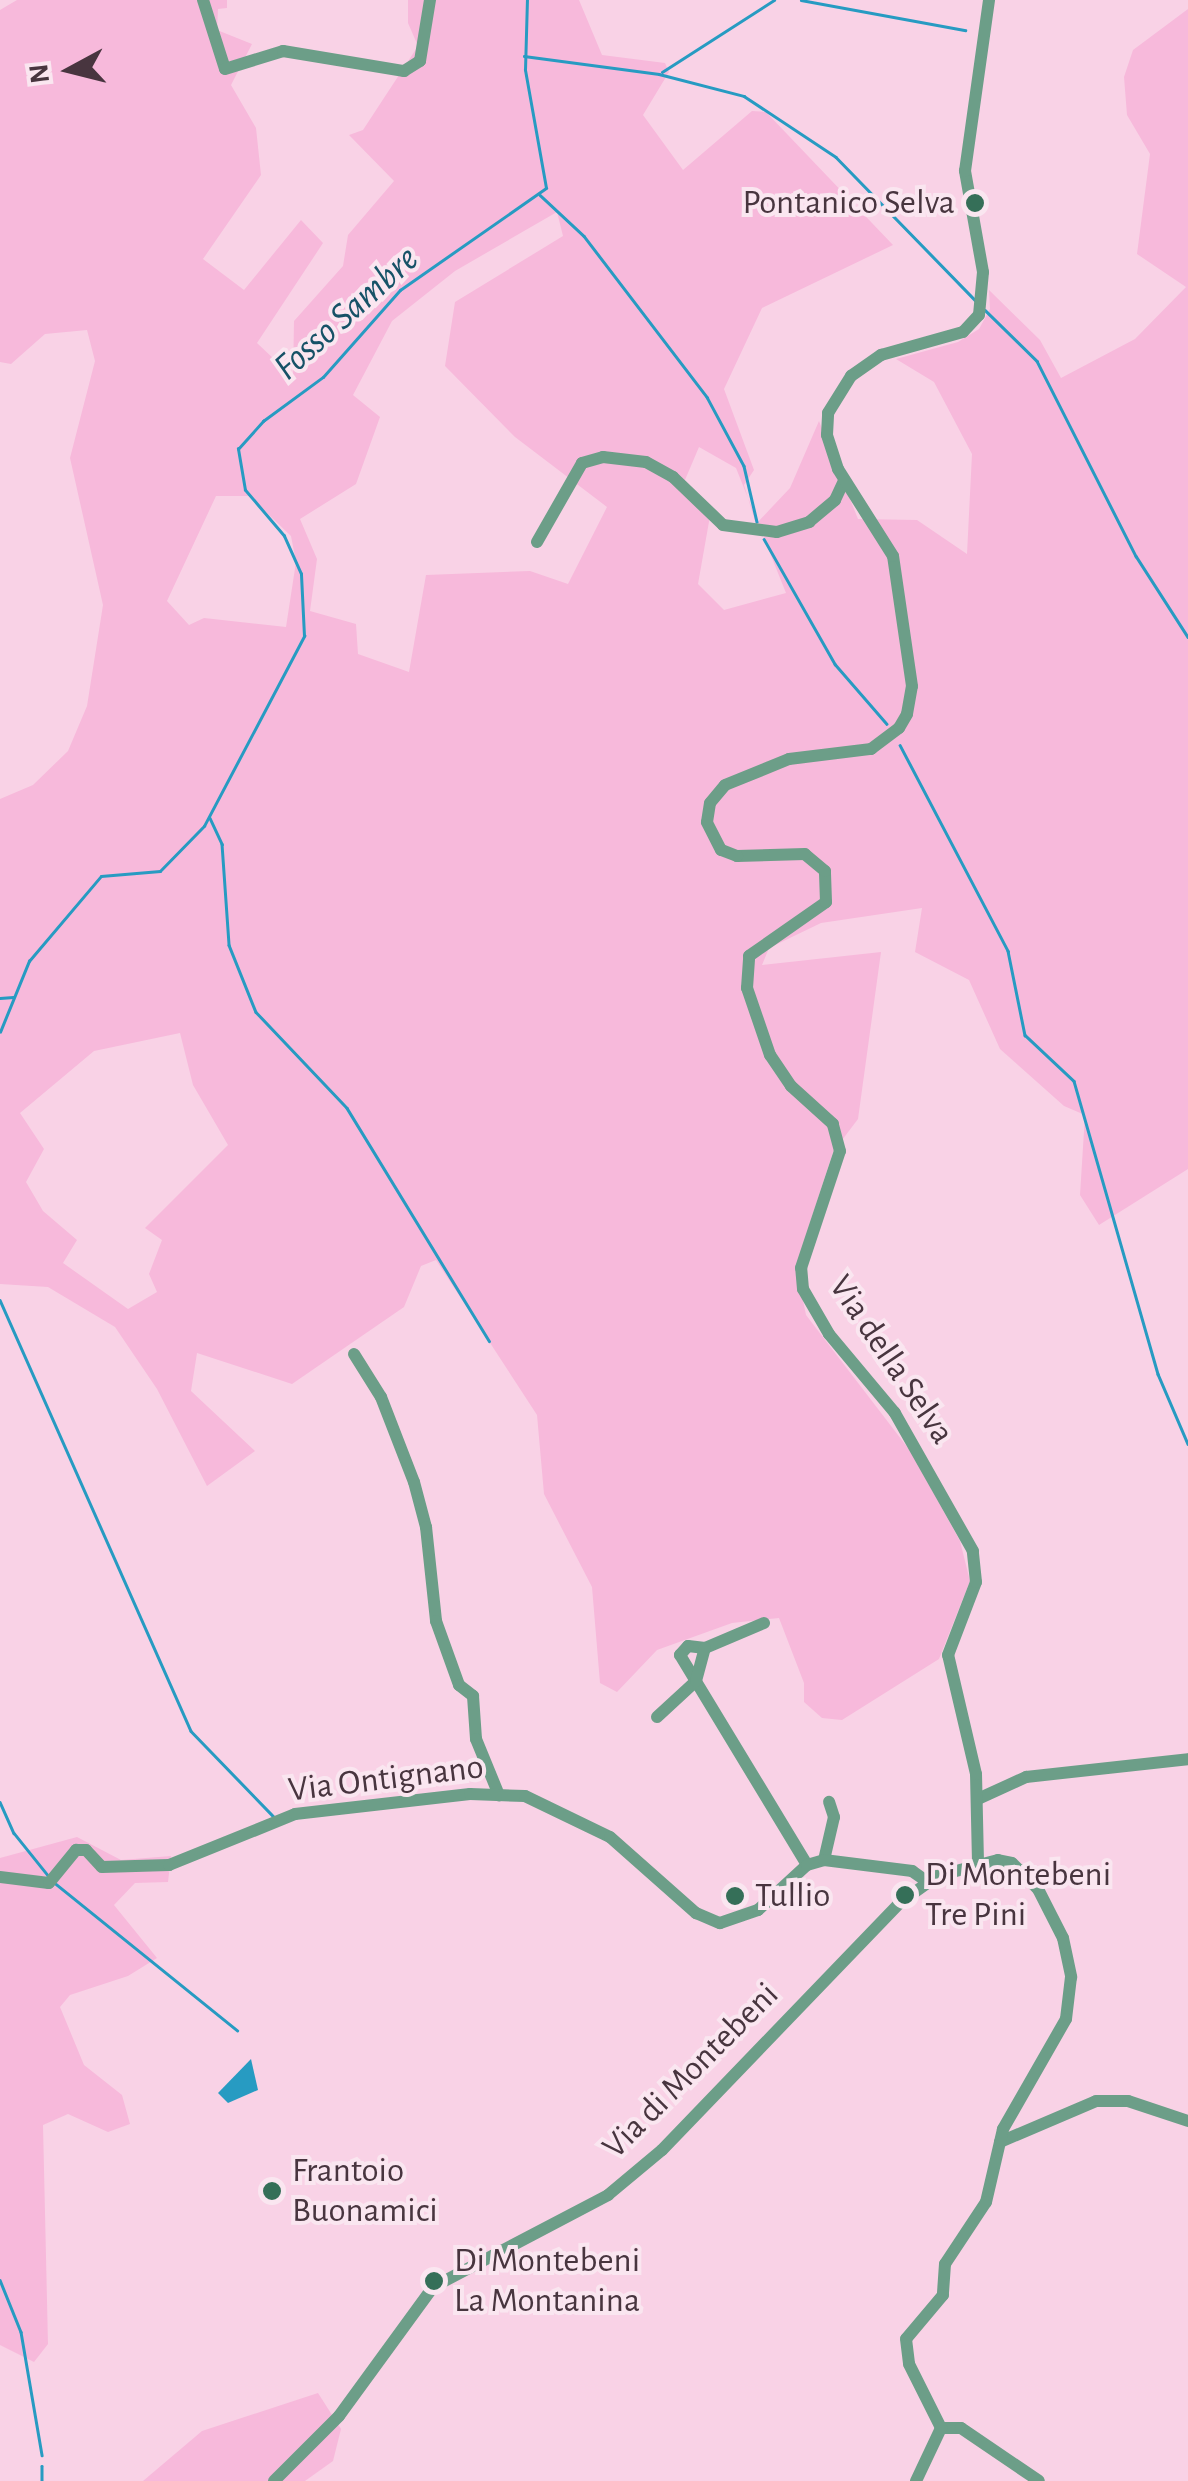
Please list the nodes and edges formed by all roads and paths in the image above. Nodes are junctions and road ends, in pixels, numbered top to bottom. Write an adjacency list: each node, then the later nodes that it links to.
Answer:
1 (204, 0): 2 (street)
2 (430, 0)
3 (990, 0): 4 (street, Via della Selva)
4 (844, 481): 5 (street); 13 (street, Via della Selva)
5 (537, 542)
6 (354, 1354): 12 (street)
7 (764, 1623): 8 (street)
8 (705, 1648): 9 (street); 9 (street)
9 (696, 1680): 10 (street); 17 (street)
10 (657, 1717)
11 (1188, 1759): 13 (street)
12 (500, 1795): 17 (street, Via Ontignano); 18 (street, Via Ontignano)
13 (980, 1798): 16 (street, Via della Selva)
14 (828, 1802): 15 (street)
15 (824, 1860): 17 (street, Via Ontignano); 19 (street, Via Ontignano)
16 (978, 1862): 19 (street, Via di Montebeni); 21 (street)
17 (807, 1865)
18 (0, 1877)
19 (928, 1882): 23 (street, Via di Montebeni)
20 (1188, 2121): 21 (street)
21 (1000, 2142): 22 (street)
22 (941, 2428): 24 (street); 25 (street)
23 (274, 2481)
24 (916, 2481)
25 (1039, 2481)

